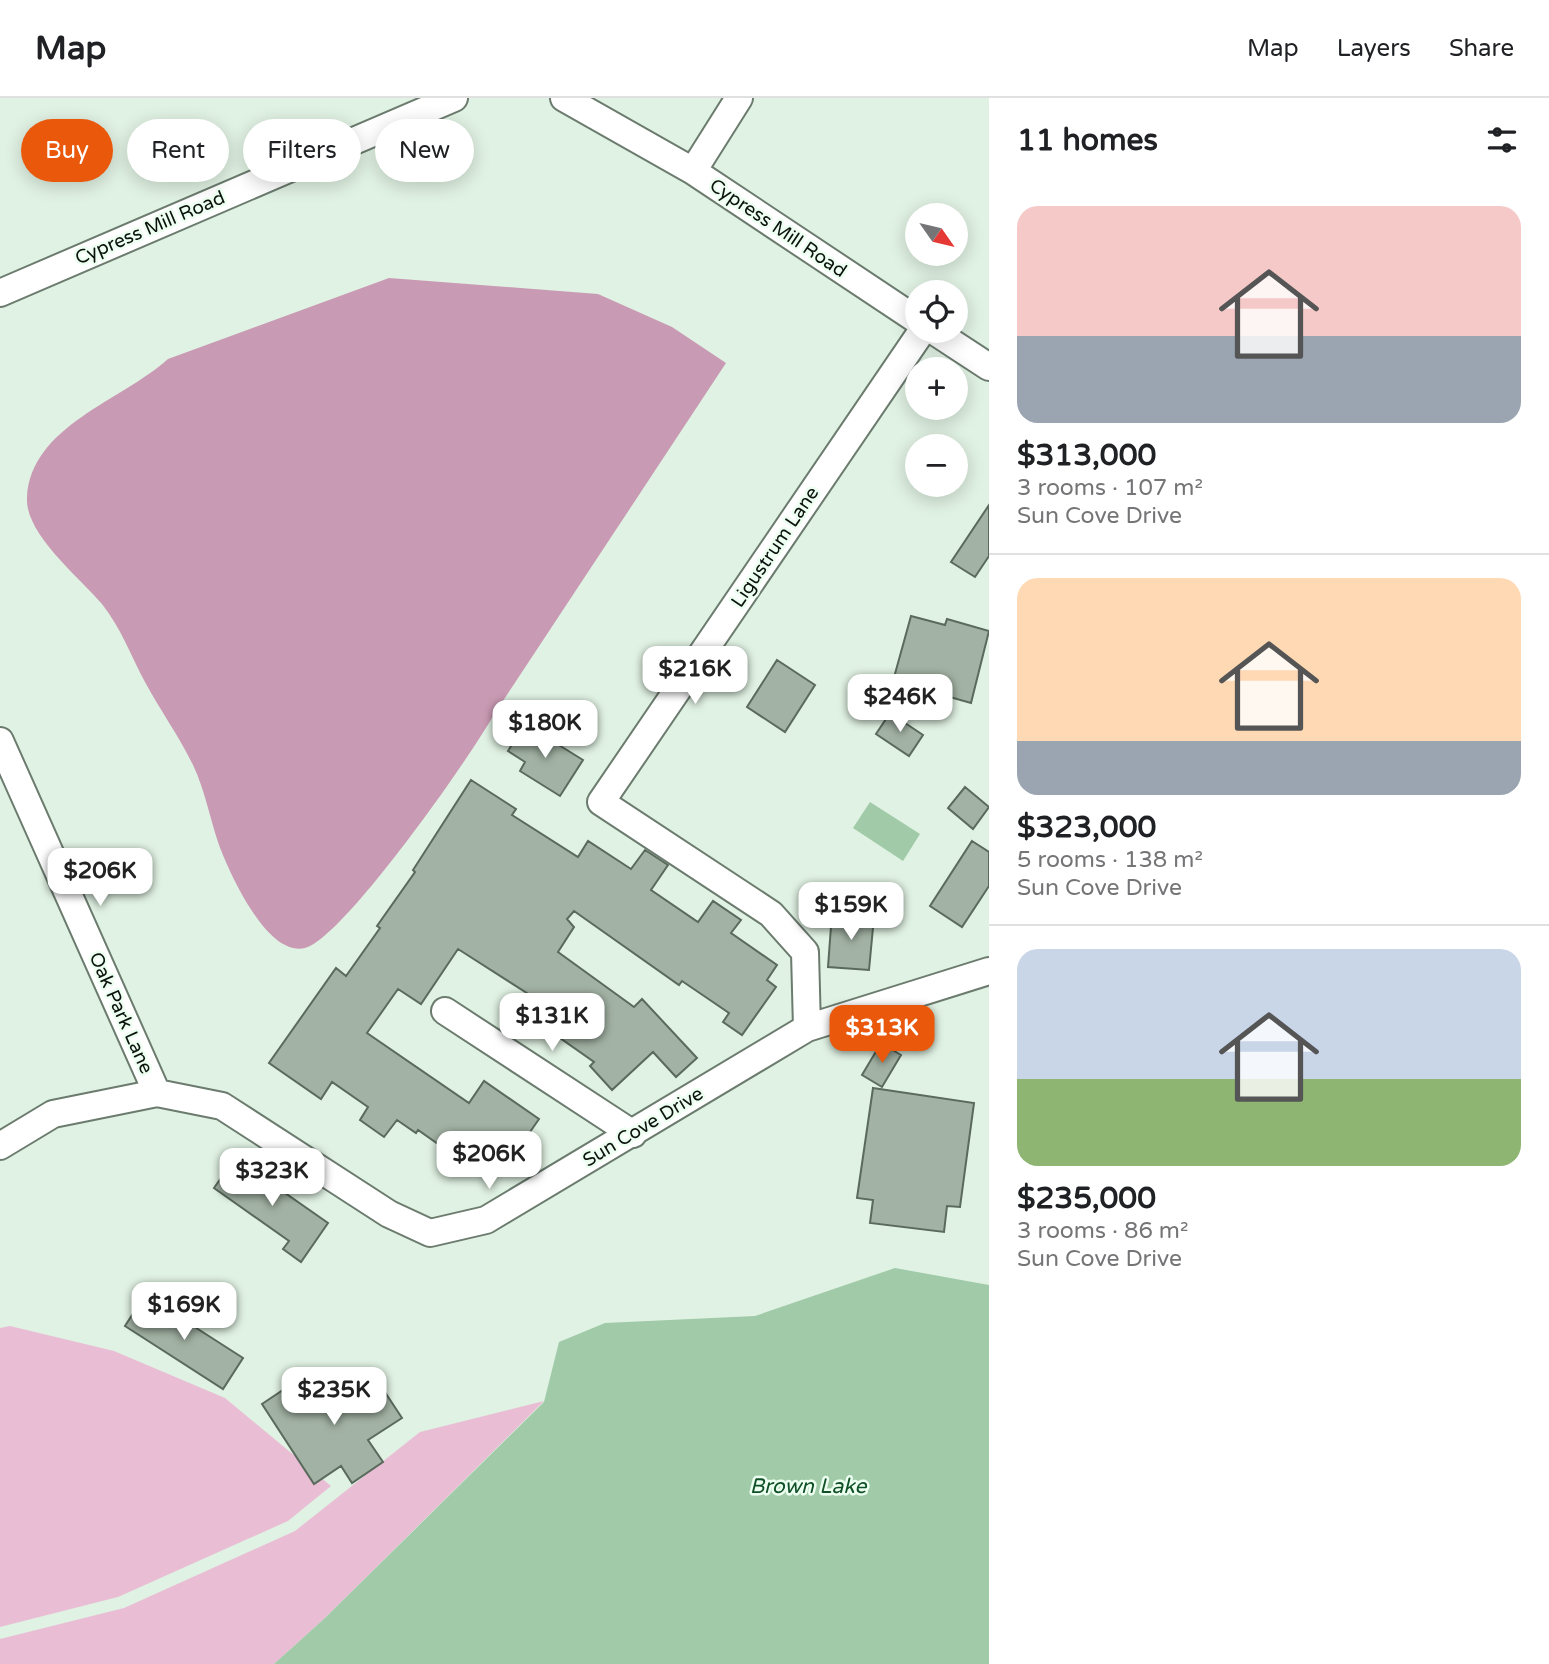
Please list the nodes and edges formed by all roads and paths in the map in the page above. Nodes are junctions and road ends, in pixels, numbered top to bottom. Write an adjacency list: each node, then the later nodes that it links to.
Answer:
1 (454, 98): 5 (street, Cypress Mill Road)
2 (564, 98): 4 (street, Cypress Mill Road)
3 (739, 98): 4 (street)
4 (693, 171): 6 (street, Cypress Mill Road)
5 (0, 293)
6 (905, 312)
7 (914, 343): 13 (street, Ligustrum Lane)
8 (952, 343): 9 (street)
9 (989, 367)
10 (0, 741): 14 (street, Oak Park Lane)
11 (989, 971): 13 (street, Sun Cove Drive)
12 (445, 1012): 15 (street)
13 (807, 1028): 15 (street, Sun Cove Drive)
14 (156, 1093): 15 (street, Sun Cove Drive); 16 (street, Sun Cove Drive)
15 (632, 1134)
16 (0, 1146)

